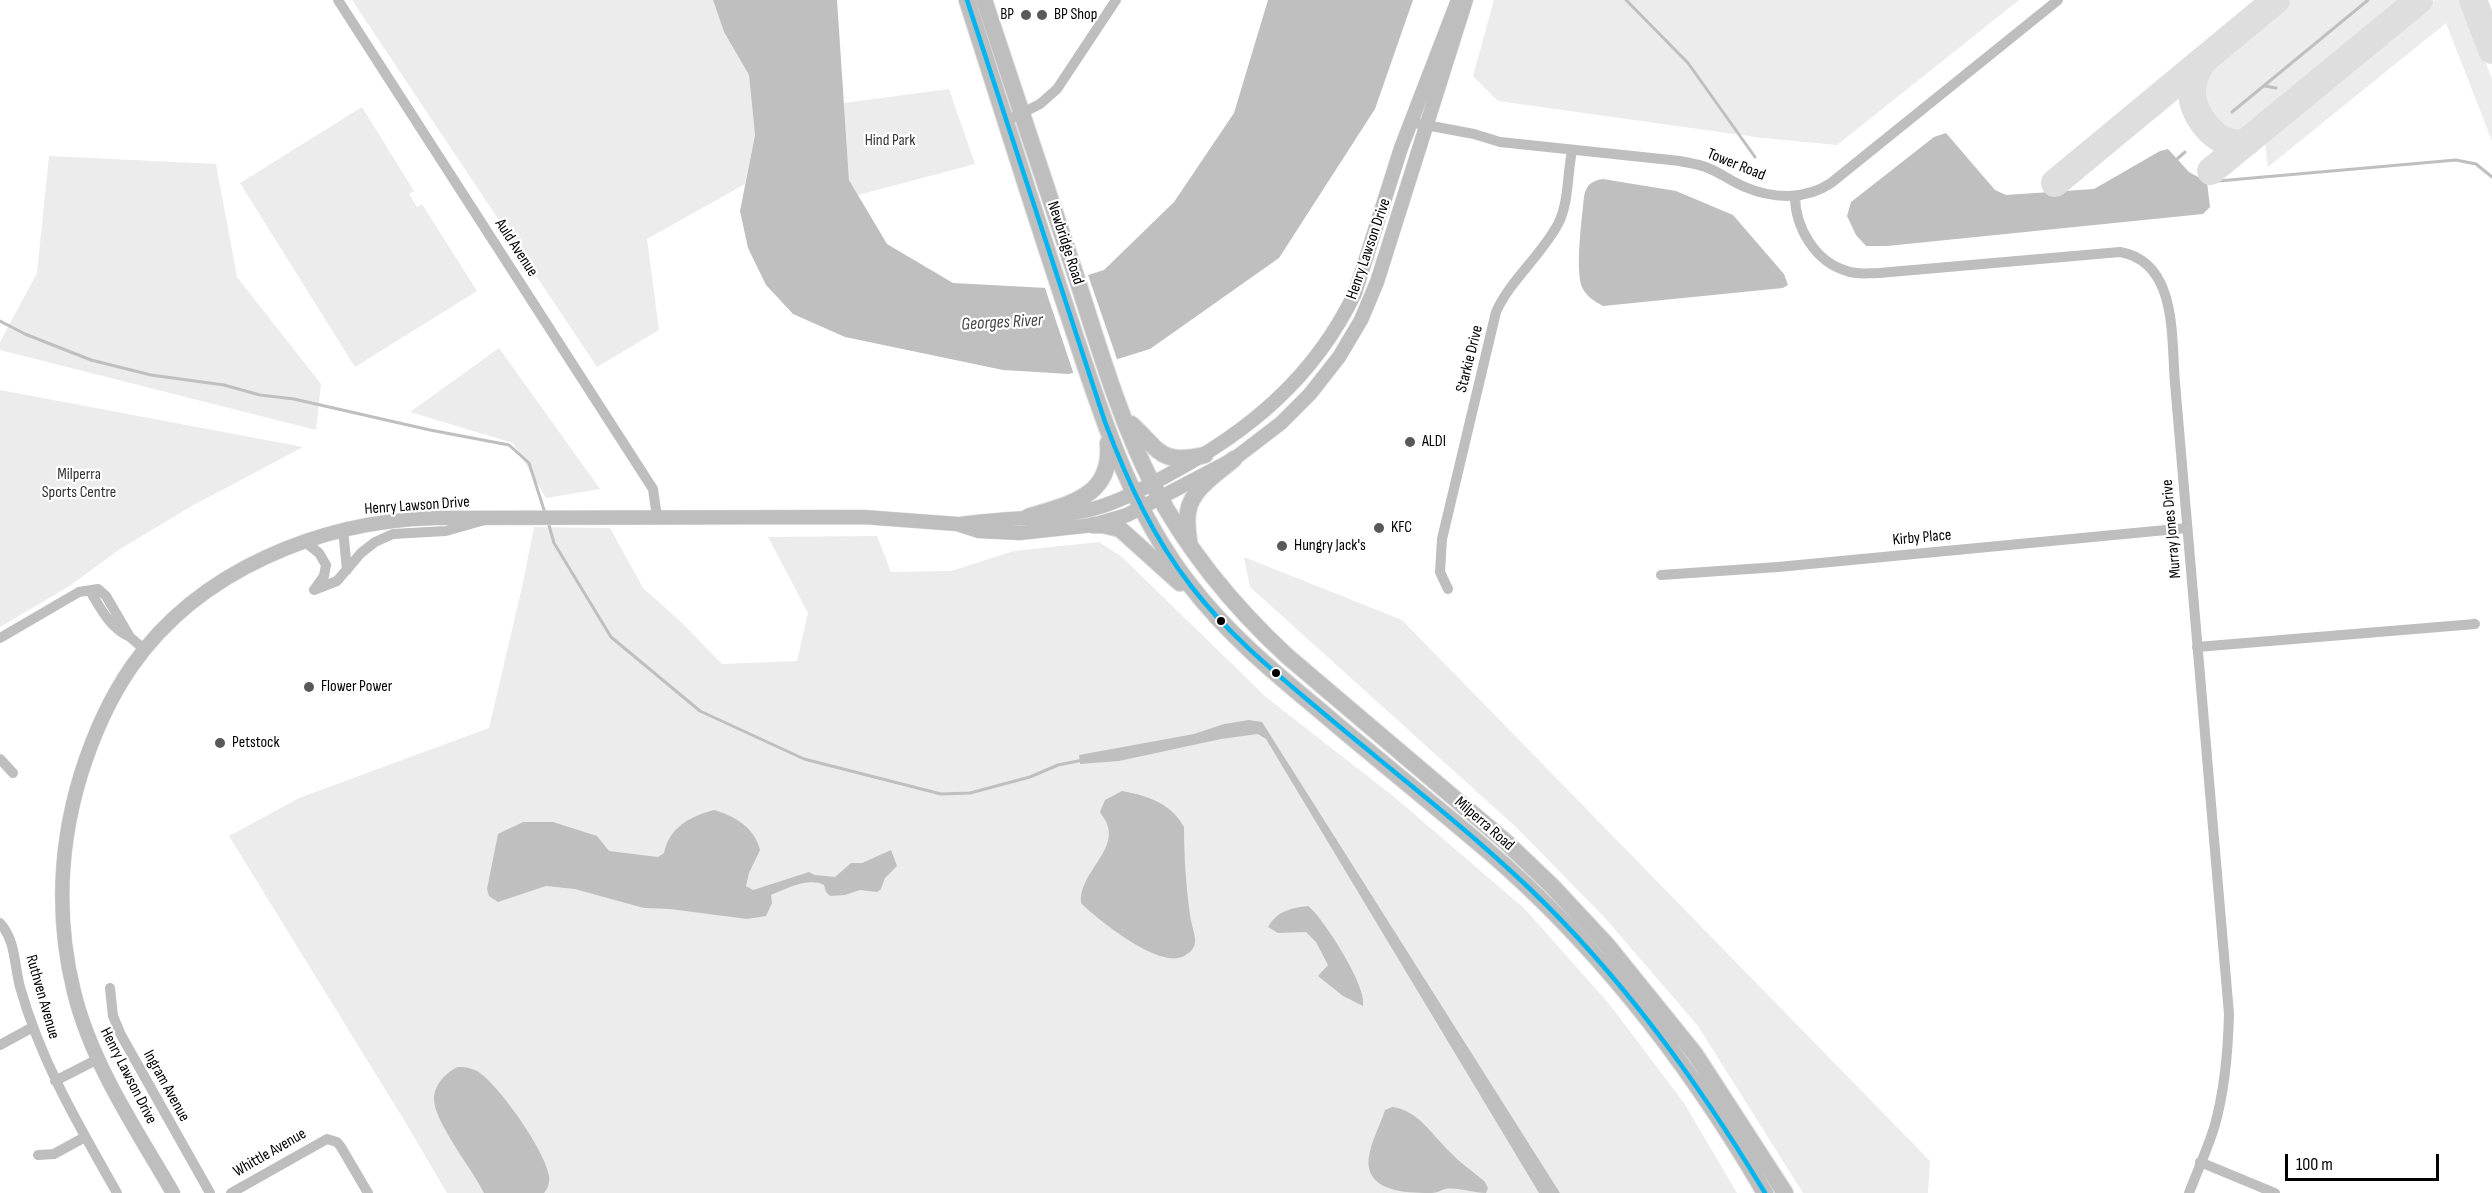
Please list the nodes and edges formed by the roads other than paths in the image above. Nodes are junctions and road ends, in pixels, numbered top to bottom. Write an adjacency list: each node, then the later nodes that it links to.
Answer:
1 (338, 0): 22 (street, Auld Avenue)
2 (967, 0): 9 (highway, Newbridge Road)
3 (984, 0): 8 (highway, Newbridge Road)
4 (1116, 0): 8 (street)
5 (1458, 0): 10 (main road, Henry Lawson Drive)
6 (1466, 0): 11 (main road, Henry Lawson Drive)
7 (2058, 0): 13 (street, Tower Road)
8 (1021, 112): 9 (street); 14 (highway, Newbridge Road)
9 (1006, 121): 15 (highway, Newbridge Road)
10 (1410, 122): 11 (street, Tower Road); 16 (main road, Henry Lawson Drive)
11 (1426, 126): 12 (street, Tower Road); 17 (main road, Henry Lawson Drive)
12 (1572, 151): 13 (street, Tower Road); 31 (street, Starkie Drive)
13 (1795, 196): 25 (street, Murray Jones Drive)
14 (1126, 419): 16 (highway); 18 (highway, Newbridge Road)
15 (1104, 422): 19 (highway, Newbridge Road); 20 (highway)
16 (1205, 455): 18 (main road, Henry Lawson Drive)
17 (1234, 459): 18 (main road, Henry Lawson Drive); 28 (highway)
18 (1156, 490): 19 (main road, Henry Lawson Drive); 28 (highway, Milperra Road)
19 (1137, 500): 20 (main road, Henry Lawson Drive); 24 (main road, Henry Lawson Drive); 32 (highway, Milperra Road)
20 (1028, 517): 23 (main road, Henry Lawson Drive)
21 (493, 518): 22 (main road, Henry Lawson Drive); 26 (main road, Henry Lawson Drive); 29 (street)
22 (657, 518): 23 (main road, Henry Lawson Drive)
23 (957, 524): 24 (main road, Henry Lawson Drive)
24 (1093, 525): 32 (highway)
25 (2187, 528): 30 (street, Kirby Place); 35 (street, Murray Jones Drive)
26 (343, 529): 27 (main road, Henry Lawson Drive); 29 (street)
27 (304, 542): 29 (street); 36 (main road, Henry Lawson Drive)
28 (1189, 545): 54 (highway, Milperra Road)
29 (347, 570)
30 (1661, 575)
31 (1448, 589)
32 (1222, 622): 53 (highway, Milperra Road)
33 (2475, 624): 35 (street)
34 (0, 638): 36 (street)
35 (2197, 647): 47 (street, Murray Jones Drive)
36 (145, 650): 43 (main road, Henry Lawson Drive)
37 (0, 759): 38 (street)
38 (13, 773)
39 (0, 923): 41 (street, Ruthven Avenue)
40 (110, 988): 50 (street, Ingram Avenue)
41 (33, 1027): 42 (street); 44 (street, Ruthven Avenue)
42 (0, 1045)
43 (98, 1059): 44 (street); 49 (main road, Henry Lawson Drive)
44 (55, 1081): 45 (street, Ruthven Avenue)
45 (85, 1137): 46 (street); 48 (street, Ruthven Avenue)
46 (38, 1155)
47 (2200, 1162): 55 (street, Murray Jones Drive); 56 (street)
48 (117, 1193)
49 (173, 1193)
50 (210, 1193)
51 (231, 1193): 52 (street, Whittle Avenue)
52 (368, 1193)
53 (1765, 1193)
54 (1785, 1193)
55 (2188, 1193)
56 (2275, 1193)

